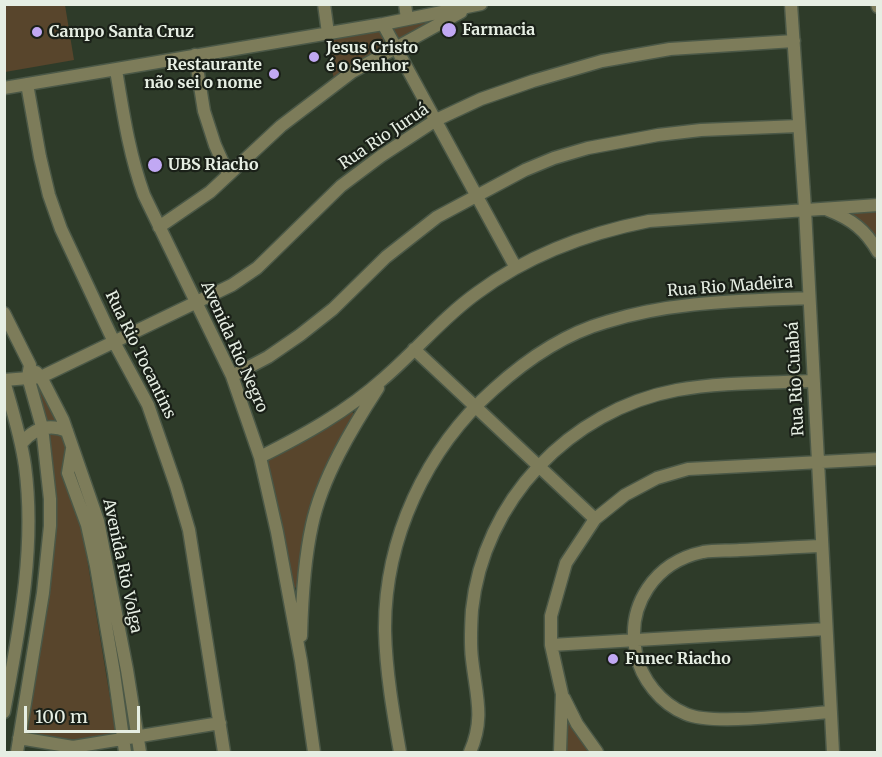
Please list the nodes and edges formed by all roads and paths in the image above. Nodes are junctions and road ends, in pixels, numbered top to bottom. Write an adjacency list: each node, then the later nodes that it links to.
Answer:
1 (324, 4): 7 (street)
2 (405, 4): 5 (street)
3 (791, 4): 8 (street, Rua Rio Cuiabá)
4 (477, 5): 5 (street); 9 (street)
5 (407, 20): 6 (street)
6 (383, 24): 7 (street); 9 (street)
7 (327, 33): 10 (street)
8 (794, 41): 14 (street, Rua Rio Juruá); 15 (street, Rua Rio Cuiabá)
9 (396, 47): 14 (street); 16 (street)
10 (195, 55): 11 (street); 16 (street)
11 (116, 70): 12 (street); 21 (street, Avenida Rio Negro)
12 (27, 84): 13 (street); 27 (street, Rua Rio Tocantins)
13 (4, 88)
14 (436, 120): 17 (street); 25 (street, Rua Rio Juruá)
15 (799, 126): 17 (street); 19 (street, Rua Rio Cuiabá)
16 (228, 174): 21 (street)
17 (477, 194): 23 (street); 30 (street)
18 (878, 205): 20 (street)
19 (805, 209): 20 (street); 23 (street); 24 (street, Rua Rio Cuiabá)
20 (824, 209): 22 (street)
21 (159, 227): 25 (street, Avenida Rio Negro)
22 (878, 252)
23 (516, 268): 28 (street)
24 (809, 298): 33 (street, Rua Rio Cuiabá); 35 (street, Rua Rio Madeira)
25 (197, 302): 27 (street, Rua Rio Juruá); 30 (street, Avenida Rio Negro)
26 (4, 313): 29 (street)
27 (114, 342): 29 (street, Rua Rio Juruá); 56 (street, Rua Rio Tocantins)
28 (414, 349): 31 (street); 35 (street)
29 (33, 373): 32 (street); 37 (street); 38 (street)
30 (232, 376): 41 (street, Avenida Rio Negro)
31 (384, 379): 34 (street); 36 (street)
32 (4, 381): 39 (street)
33 (813, 381): 43 (street, Rua Rio Cuiabá); 44 (street)
34 (350, 405): 36 (street); 41 (street)
35 (475, 406): 44 (street); 66 (street, Rua Rio Madeira)
36 (361, 414): 47 (street)
37 (42, 428): 38 (street); 39 (street); 58 (street)
38 (67, 431): 40 (street)
39 (21, 444): 54 (street)
40 (72, 448): 57 (street, Avenida Rio Volga); 59 (street, Avenida Rio Volga)
41 (260, 457): 48 (street, Avenida Rio Negro)
42 (878, 459): 43 (street)
43 (817, 463): 45 (street); 46 (street, Rua Rio Cuiabá)
44 (538, 465): 45 (street); 67 (street)
45 (595, 519): 51 (street)
46 (822, 546): 49 (street, Rua Rio Cuiabá); 50 (street)
47 (303, 591): 48 (street); 52 (street)
48 (289, 596): 52 (street, Avenida Rio Negro)
49 (826, 629): 50 (street); 55 (street, Rua Rio Cuiabá)
50 (633, 640): 51 (street); 55 (street)
51 (551, 645): 53 (street)
52 (301, 661): 65 (street, Avenida Rio Negro)
53 (562, 694): 68 (street); 69 (street)
54 (4, 712)
55 (831, 712): 70 (street, Rua Rio Cuiabá)
56 (219, 723): 57 (street); 64 (street, Rua Rio Tocantins)
57 (137, 735): 59 (street); 63 (street, Avenida Rio Volga)
58 (20, 738): 60 (street); 61 (street)
59 (124, 739): 60 (street); 62 (street, Avenida Rio Volga)
60 (73, 750)
61 (17, 753)
62 (125, 753)
63 (140, 753)
64 (224, 753)
65 (314, 753)
66 (400, 753)
67 (470, 753)
68 (560, 753)
69 (597, 753)
70 (833, 753)

